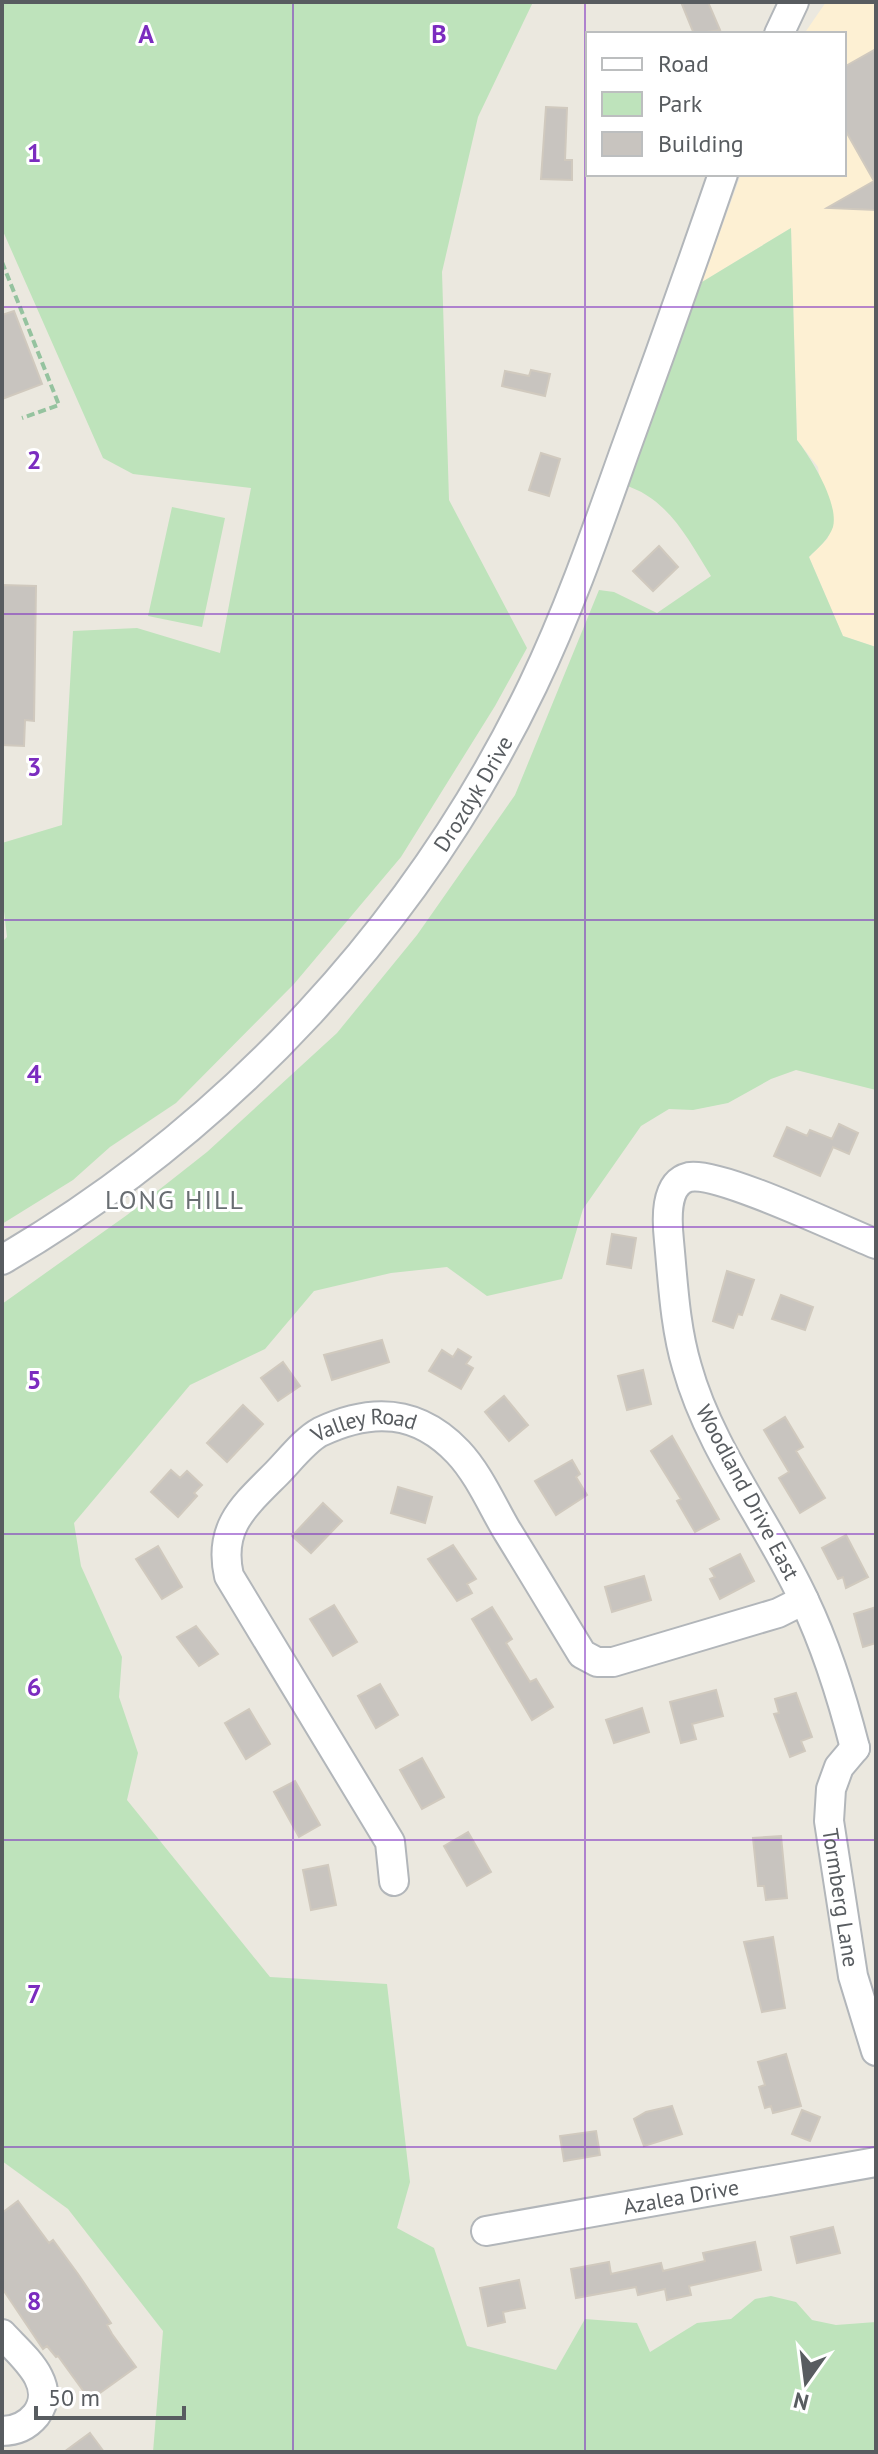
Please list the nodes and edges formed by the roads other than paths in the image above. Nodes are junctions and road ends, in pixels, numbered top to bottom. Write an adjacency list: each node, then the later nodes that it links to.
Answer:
1 (794, 2): 2 (street)
2 (780, 32)
3 (722, 176): 5 (street, Drozdyk Drive)
4 (876, 1244): 6 (street, Woodland Drive East)
5 (2, 1260)
6 (804, 1600): 7 (street, Woodland Drive East); 8 (street, Valley Road)
7 (866, 1746): 9 (street, Tormberg Lane)
8 (394, 1881)
9 (876, 2051)
10 (876, 2162): 11 (street, Azalea Drive)
11 (486, 2231)
12 (2, 2334): 13 (street)
13 (2, 2431)

